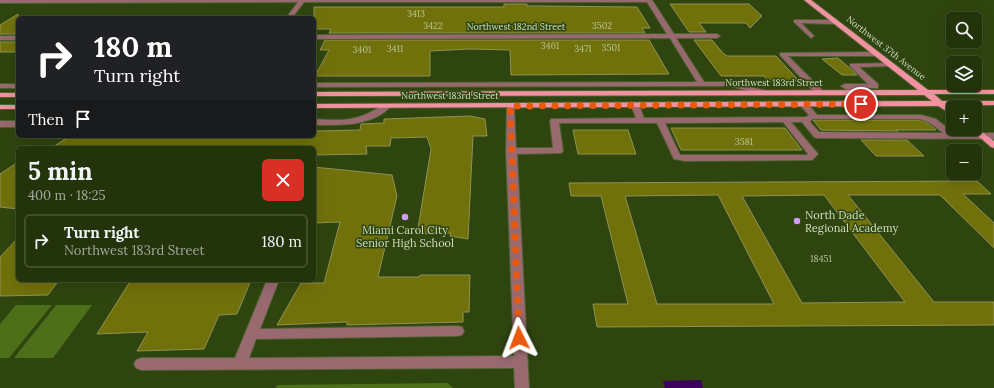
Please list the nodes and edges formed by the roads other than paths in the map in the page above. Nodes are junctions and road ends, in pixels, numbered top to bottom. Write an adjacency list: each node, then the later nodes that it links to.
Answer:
1 (302, 0): 2 (street); 4 (street); 5 (street)
2 (649, 0): 7 (street)
3 (807, 0): 6 (main road, Northwest 37th Avenue)
4 (0, 2)
5 (290, 16)
6 (835, 22): 9 (street); 13 (main road, Northwest 37th Avenue)
7 (672, 36): 8 (street, Northwest 182nd Street); 10 (street, Northwest 182nd Street); 15 (street)
8 (717, 36)
9 (811, 36)
10 (316, 37)
11 (0, 38): 12 (street)
12 (16, 38)
13 (876, 54): 14 (main road, Northwest 37th Avenue); 23 (street)
14 (892, 65): 19 (street); 20 (main road, Northwest 37th Avenue)
15 (702, 84): 16 (street); 22 (street)
16 (316, 85)
17 (0, 86): 18 (street)
18 (16, 86)
19 (853, 92): 20 (main road, Northwest 183rd Street); 23 (main road, Northwest 183rd Street)
20 (926, 92): 21 (main road, Northwest 183rd Street); 30 (main road, Northwest 37th Avenue)
21 (994, 92)
22 (764, 93): 23 (main road, Northwest 183rd Street); 25 (main road, Northwest 183rd Street)
23 (820, 93)
24 (316, 94): 25 (main road, Northwest 183rd Street)
25 (541, 94): 34 (main road)
26 (16, 95): 27 (main road)
27 (0, 96)
28 (994, 103): 30 (main road, Northwest 183rd Street)
29 (803, 104): 30 (main road, Northwest 183rd Street); 31 (main road, Northwest 183rd Street); 38 (street)
30 (941, 104): 37 (main road, Northwest 37th Avenue)
31 (635, 105): 34 (main road, Northwest 183rd Street); 40 (street)
32 (316, 106): 33 (main road, Northwest 183rd Street)
33 (387, 106): 34 (main road, Northwest 183rd Street); 42 (street)
34 (510, 106): 50 (street)
35 (0, 107): 36 (main road)
36 (16, 107)
37 (946, 108)
38 (812, 118): 39 (street); 45 (street); 46 (street)
39 (785, 119): 41 (street); 41 (street)
40 (641, 120): 41 (street); 50 (street)
41 (660, 120)
42 (316, 122)
43 (0, 124): 44 (street)
44 (16, 124)
45 (946, 131)
46 (946, 136)
47 (983, 136): 48 (street); 49 (main road)
48 (994, 136)
49 (994, 145)
50 (511, 151): 54 (street)
51 (272, 282): 53 (street)
52 (456, 331): 53 (street)
53 (252, 334): 55 (street)
54 (520, 362): 55 (street); 57 (street)
55 (240, 363): 56 (street)
56 (141, 364)
57 (522, 388)

